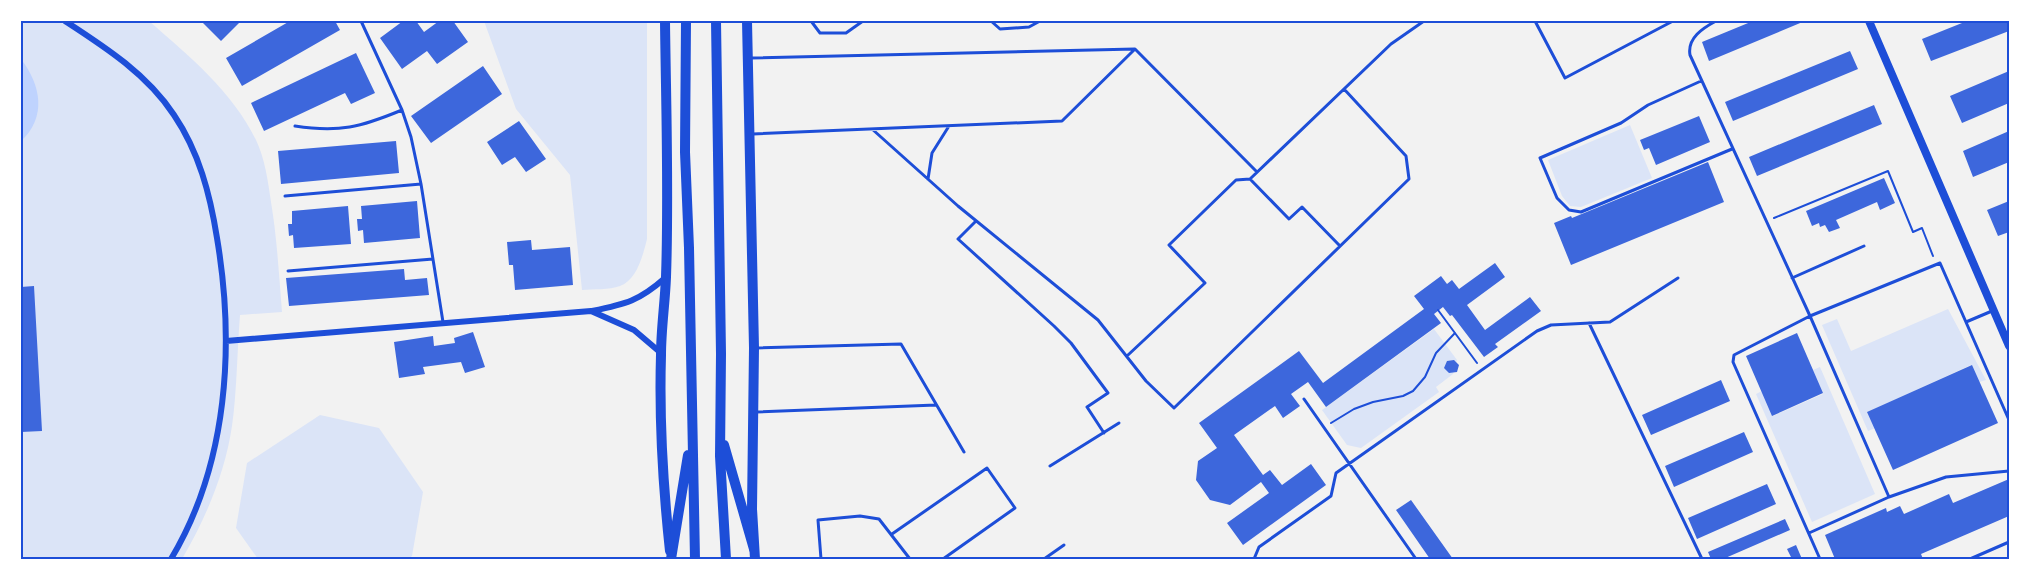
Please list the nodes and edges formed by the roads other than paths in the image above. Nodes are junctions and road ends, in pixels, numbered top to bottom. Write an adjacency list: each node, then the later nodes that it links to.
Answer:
1 (65, 21): 45 (street)
2 (361, 21): 20 (lane)
3 (666, 21): 36 (main road)
4 (686, 21): 55 (main road)
5 (716, 21): 56 (main road)
6 (747, 21): 17 (main road)
7 (811, 21): 8 (lane)
8 (863, 21)
9 (991, 21): 10 (lane)
10 (1040, 21)
11 (1535, 21): 12 (lane)
12 (1673, 21)
13 (1716, 21): 18 (lane)
14 (1869, 21): 39 (street)
15 (1422, 22): 19 (lane)
16 (1136, 49): 17 (lane); 22 (lane); 26 (lane)
17 (748, 58): 24 (main road)
18 (1701, 81): 25 (lane); 25 (lane)
19 (1344, 89): 26 (lane); 32 (lane)
20 (402, 110): 21 (lane); 29 (lane)
21 (295, 126)
22 (949, 126): 23 (lane); 27 (lane)
23 (872, 129): 24 (lane); 27 (lane)
24 (750, 134): 47 (main road)
25 (1732, 149): 38 (lane)
26 (1257, 172): 28 (lane)
27 (928, 179): 31 (lane)
28 (1250, 179): 32 (lane); 49 (lane)
29 (421, 184): 30 (lane); 34 (lane)
30 (285, 196)
31 (976, 221): 49 (lane); 57 (lane)
32 (1340, 246): 49 (lane)
33 (1864, 246): 38 (lane)
34 (433, 259): 35 (lane); 43 (lane)
35 (288, 271)
36 (666, 278): 40 (street); 48 (main road)
37 (1678, 278): 44 (lane)
38 (1792, 278): 41 (lane)
39 (1993, 310): 42 (lane); 46 (street)
40 (591, 311): 43 (street); 48 (street)
41 (1810, 316): 42 (lane); 62 (lane); 63 (lane)
42 (1966, 322): 53 (lane)
43 (443, 323): 45 (street)
44 (1589, 323): 59 (lane); 78 (lane)
45 (226, 341): 68 (street)
46 (2009, 346)
47 (754, 348): 51 (lane); 52 (main road)
48 (661, 354): 69 (main road)
49 (1128, 356)
50 (1304, 399): 59 (lane)
51 (936, 405): 52 (lane); 58 (lane)
52 (753, 412): 67 (main road)
53 (2009, 420)
54 (1119, 423): 57 (lane)
55 (692, 428): 69 (main road); 70 (main road)
56 (720, 430): 67 (main road); 71 (main road)
57 (1104, 433): 60 (lane)
58 (964, 452)
59 (1349, 464): 76 (lane); 77 (lane)
60 (1050, 466)
61 (2009, 471): 62 (lane)
62 (1889, 497): 63 (lane)
63 (1809, 533): 79 (lane)
64 (892, 534): 72 (lane); 73 (lane); 74 (lane)
65 (2009, 542): 80 (lane)
66 (1064, 545): 75 (lane)
67 (754, 554)
68 (171, 559)
69 (671, 559)
70 (696, 559)
71 (726, 559)
72 (821, 559)
73 (910, 559)
74 (943, 559)
75 (1044, 559)
76 (1254, 559)
77 (1416, 559)
78 (1702, 559)
79 (1820, 559)
80 (1970, 559)

